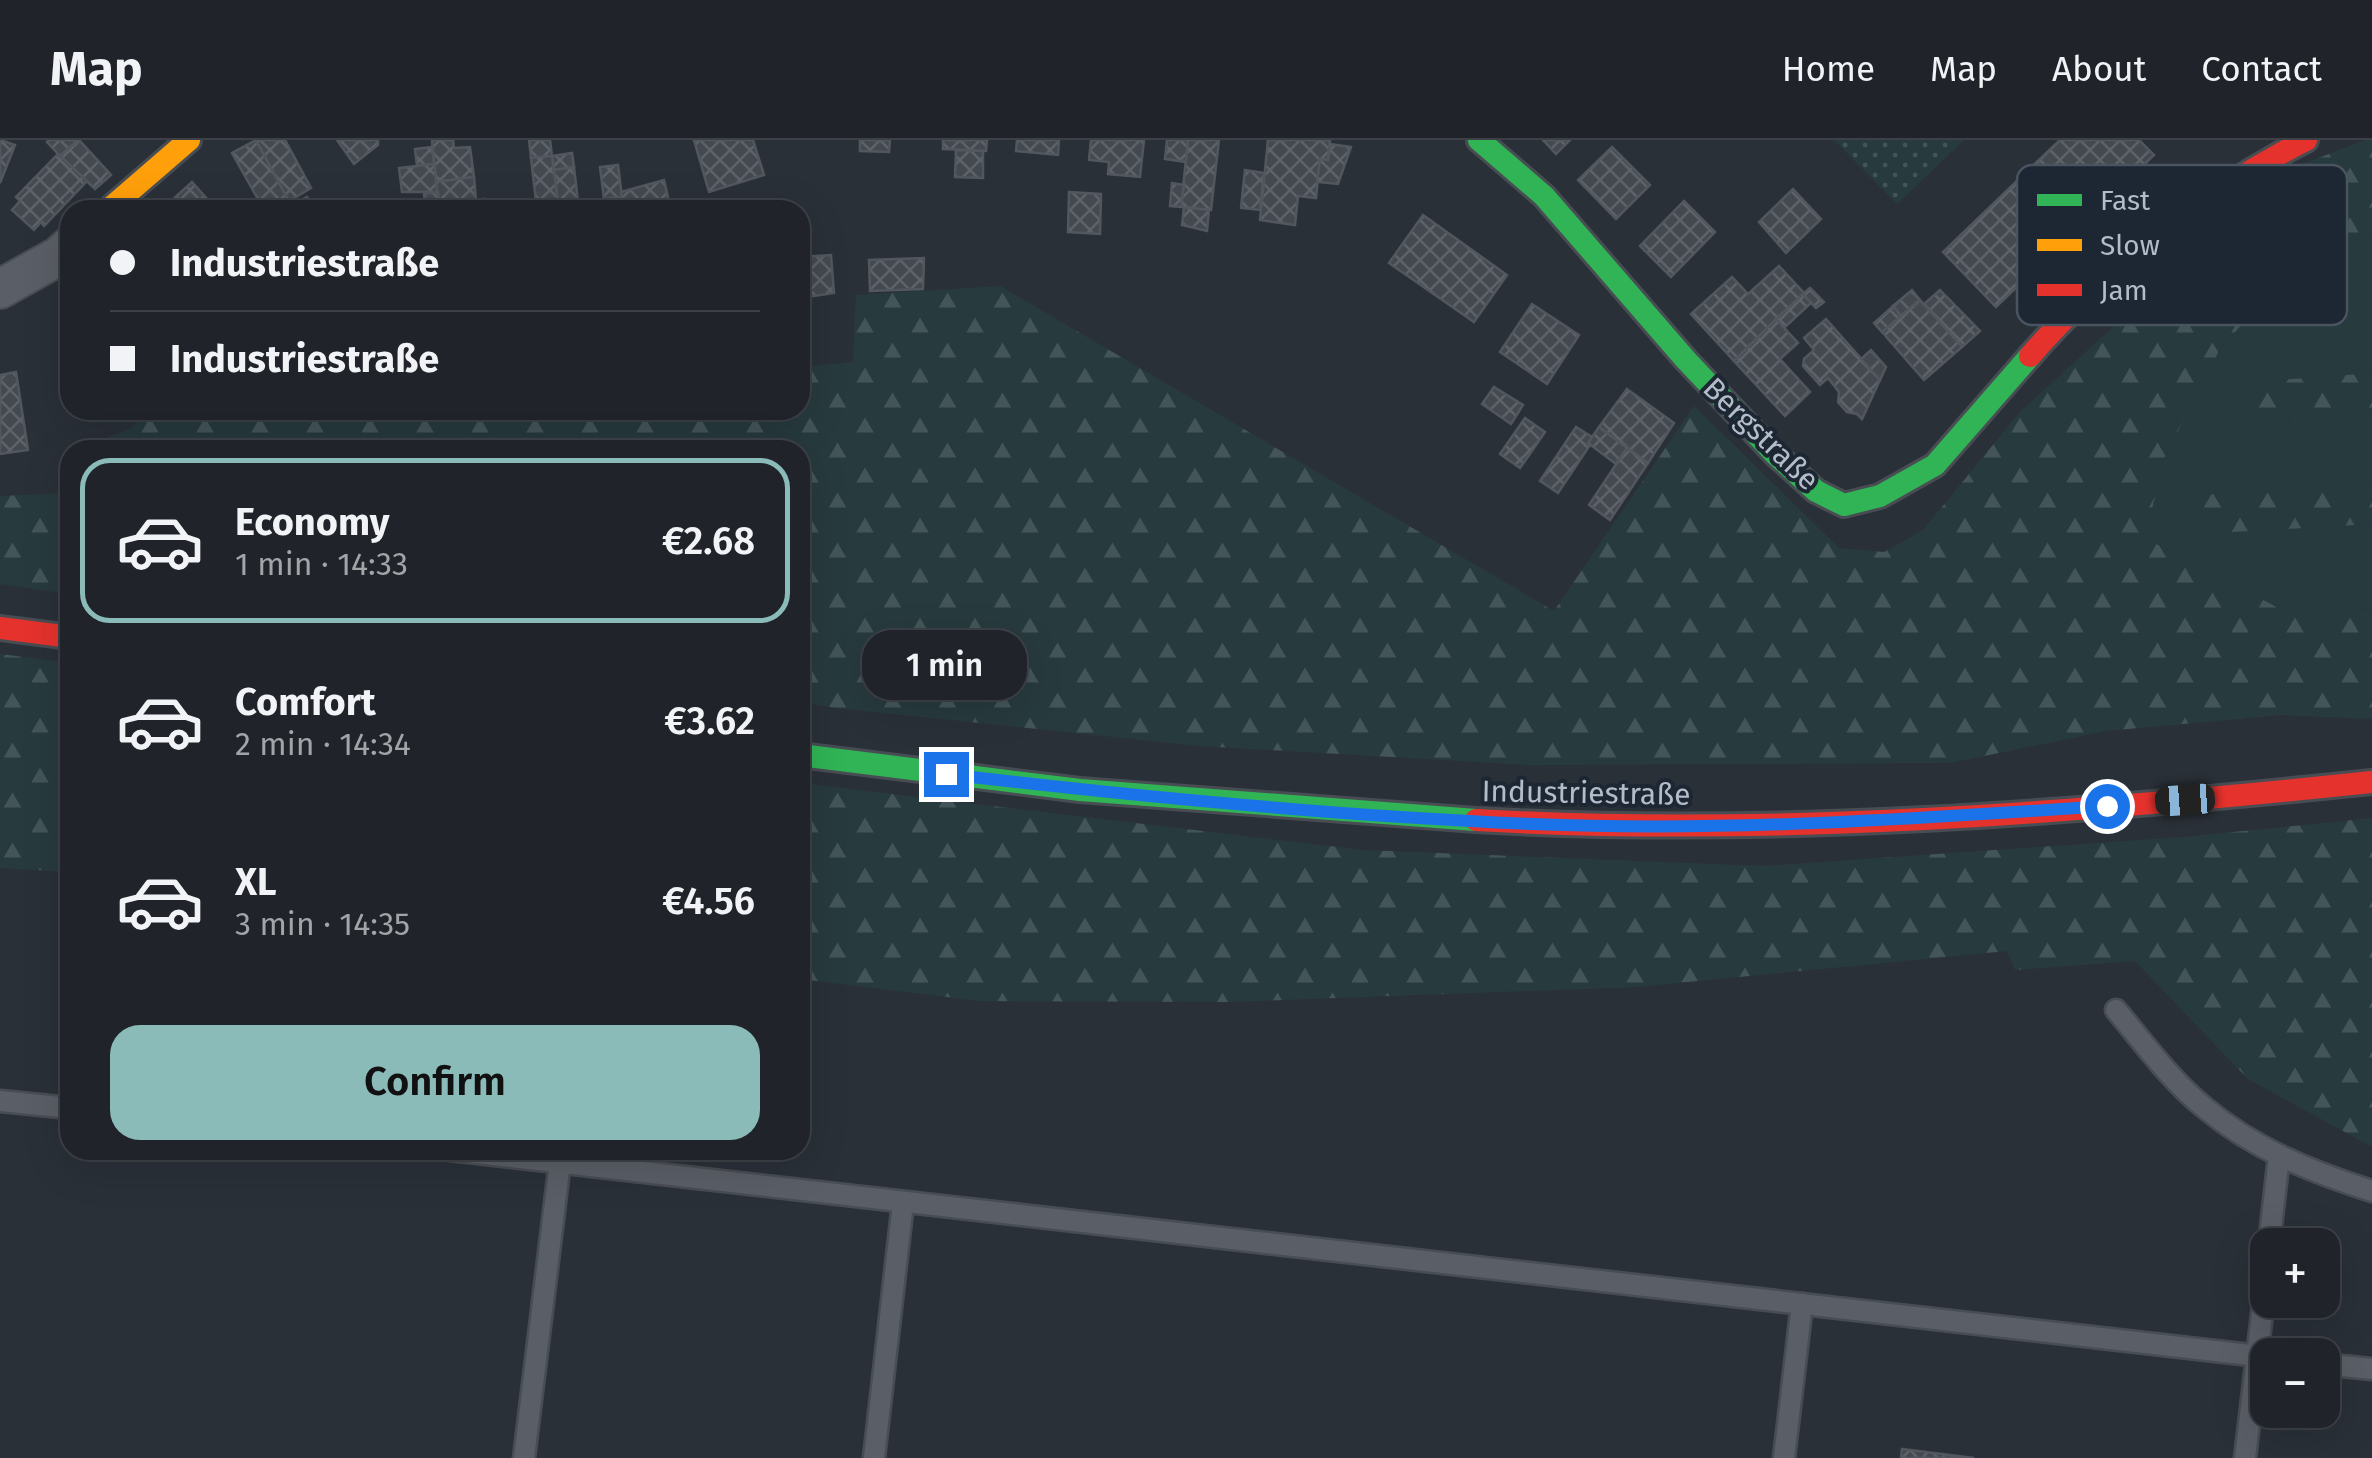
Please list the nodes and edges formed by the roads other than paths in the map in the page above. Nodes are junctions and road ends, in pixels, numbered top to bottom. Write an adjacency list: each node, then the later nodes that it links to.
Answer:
1 (188, 140): 5 (main road)
2 (1479, 140): 8 (main road, Bergstraße)
3 (2306, 140): 4 (main road, Bergstraße)
4 (2259, 165)
5 (119, 200)
6 (60, 255): 7 (street)
7 (0, 289)
8 (2057, 325)
9 (0, 628): 10 (main road)
10 (60, 636)
11 (810, 756): 12 (main road, Industriestraße)
12 (2372, 782)
13 (2116, 1010): 16 (lane)
14 (0, 1100): 15 (lane)
15 (60, 1107)
16 (2279, 1156): 19 (lane); 21 (lane)
17 (542, 1160): 18 (lane)
18 (560, 1162): 20 (lane); 27 (lane)
19 (2372, 1191)
20 (903, 1203): 22 (lane); 28 (lane)
21 (2271, 1228)
22 (1802, 1304): 23 (lane); 29 (lane)
23 (2250, 1355)
24 (2340, 1366): 25 (lane)
25 (2372, 1369)
26 (2250, 1426): 30 (lane)
27 (524, 1458)
28 (874, 1458)
29 (1784, 1458)
30 (2244, 1458)

